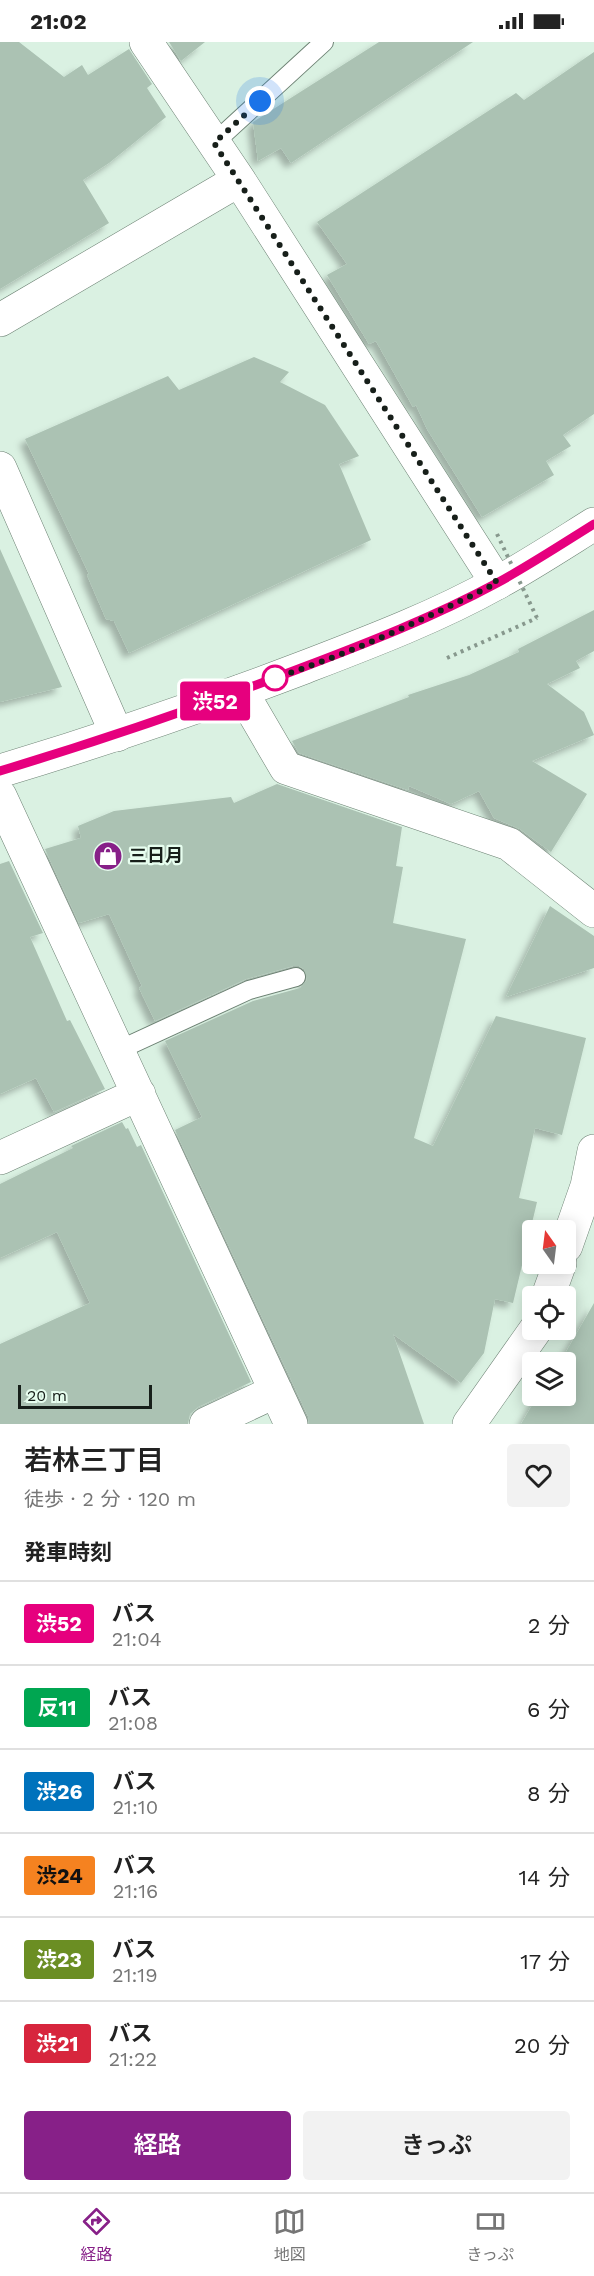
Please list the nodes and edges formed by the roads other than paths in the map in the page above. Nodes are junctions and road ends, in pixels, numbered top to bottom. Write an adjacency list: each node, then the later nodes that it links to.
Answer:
1 (146, 42): 3 (street)
2 (324, 42): 3 (lane)
3 (214, 143): 4 (street)
4 (239, 180): 5 (street); 8 (street)
5 (0, 320)
6 (0, 468): 10 (street)
7 (594, 524): 8 (street)
8 (497, 583): 9 (street)
9 (241, 691): 10 (street); 13 (street)
10 (117, 735): 11 (street)
11 (0, 771)
12 (0, 796): 15 (street)
13 (594, 911)
14 (296, 977): 15 (lane)
15 (119, 1050): 16 (street)
16 (139, 1094): 18 (street); 21 (street)
17 (594, 1151): 19 (street)
18 (0, 1158)
19 (575, 1220)
20 (528, 1340): 24 (street)
21 (276, 1391): 22 (street); 23 (street)
22 (206, 1424)
23 (291, 1424)
24 (469, 1424)

